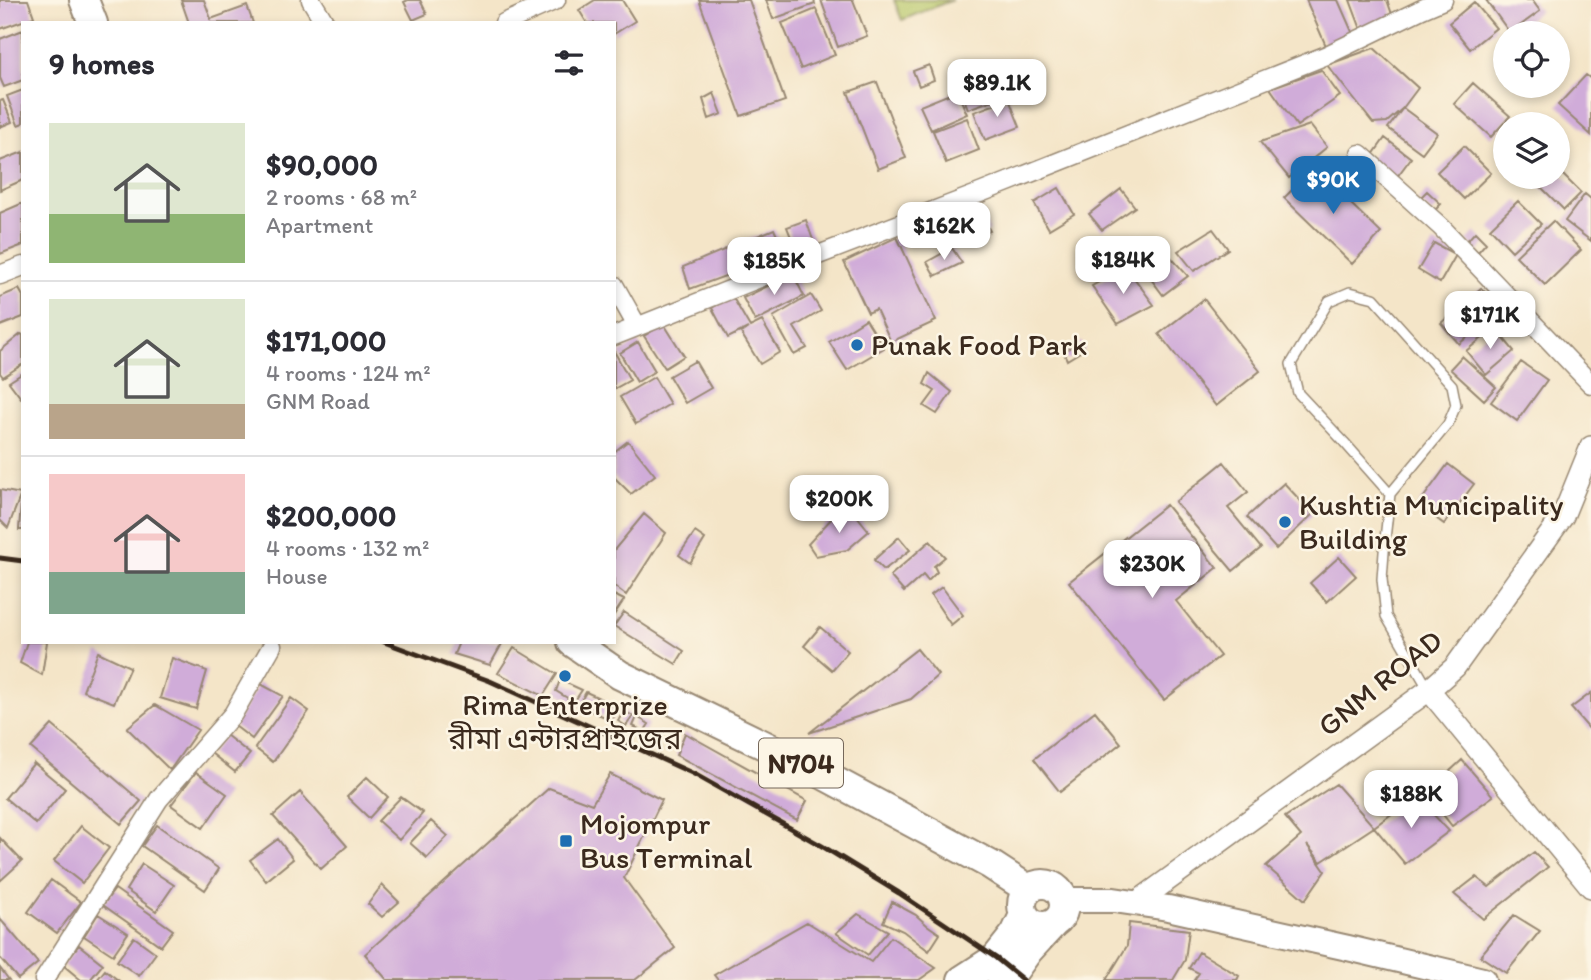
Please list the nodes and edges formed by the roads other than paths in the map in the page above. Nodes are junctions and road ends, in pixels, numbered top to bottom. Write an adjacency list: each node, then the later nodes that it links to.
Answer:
1 (84, 0): 5 (highway)
2 (311, 0): 6 (street)
3 (556, 0): 7 (street)
4 (1443, 0): 12 (street)
5 (92, 21)
6 (324, 21)
7 (509, 21)
8 (1360, 154): 14 (street)
9 (21, 266): 10 (street)
10 (0, 275)
11 (616, 289): 12 (street)
12 (637, 326): 13 (street)
13 (616, 335)
14 (1591, 384)
15 (1591, 447): 19 (street, GNM ROAD)
16 (1390, 494): 16 (lane); 19 (lane)
17 (575, 644): 21 (highway, N704)
18 (272, 646): 24 (street)
19 (1429, 690): 20 (street); 22 (street, GNM ROAD)
20 (1591, 887)
21 (1026, 902): 23 (highway); 23 (highway); 25 (highway)
22 (1136, 903): 23 (main road); 27 (main road)
23 (1058, 912): 26 (highway)
24 (53, 977)
25 (962, 980)
26 (1002, 980)
27 (1483, 980)

